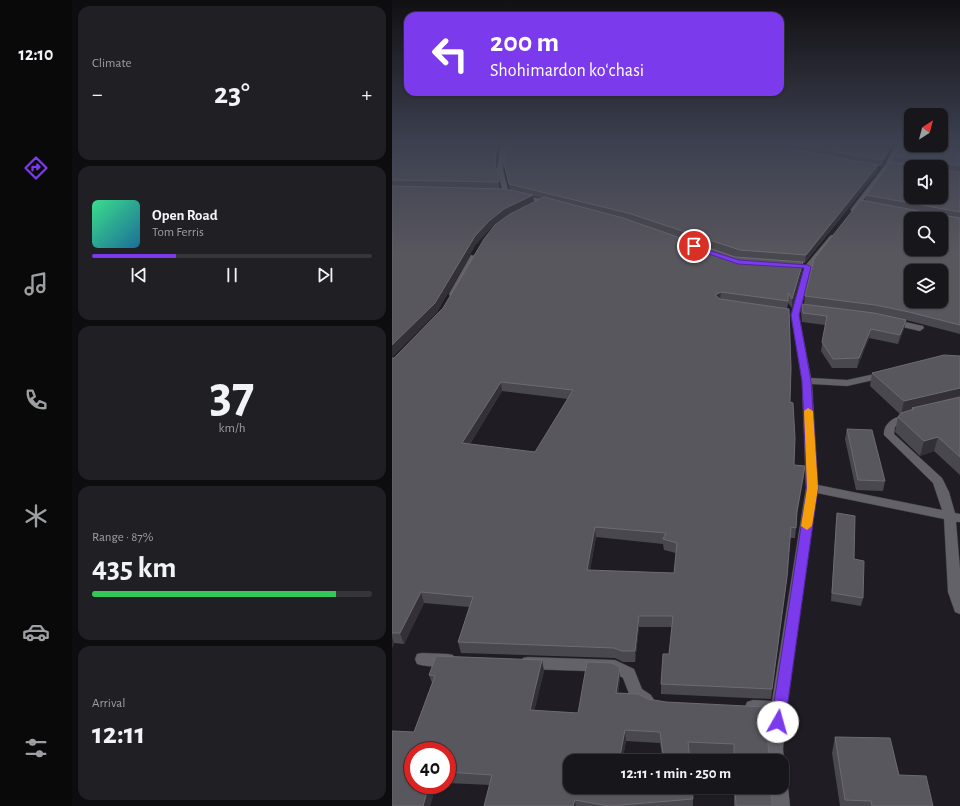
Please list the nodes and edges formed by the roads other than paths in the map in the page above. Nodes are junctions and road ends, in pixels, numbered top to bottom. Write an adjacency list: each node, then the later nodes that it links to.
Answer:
1 (503, 180): 4 (street)
2 (878, 180): 13 (street)
3 (499, 193): 4 (street)
4 (506, 193): 5 (street)
5 (544, 201): 6 (street); 7 (street)
6 (559, 205)
7 (530, 208)
8 (477, 251): 9 (street)
9 (448, 302)
10 (886, 321): 11 (street)
11 (920, 328)
12 (897, 372): 13 (street)
13 (807, 381): 15 (street)
14 (917, 416): 16 (street)
15 (812, 488): 16 (street); 23 (street)
16 (955, 517): 17 (street)
17 (960, 608)
18 (422, 659): 19 (street)
19 (460, 661)
20 (515, 662): 21 (street)
21 (661, 703)
22 (742, 707): 23 (street)
23 (779, 709): 24 (street)
24 (775, 754)
25 (780, 794): 26 (street)
26 (781, 806)

